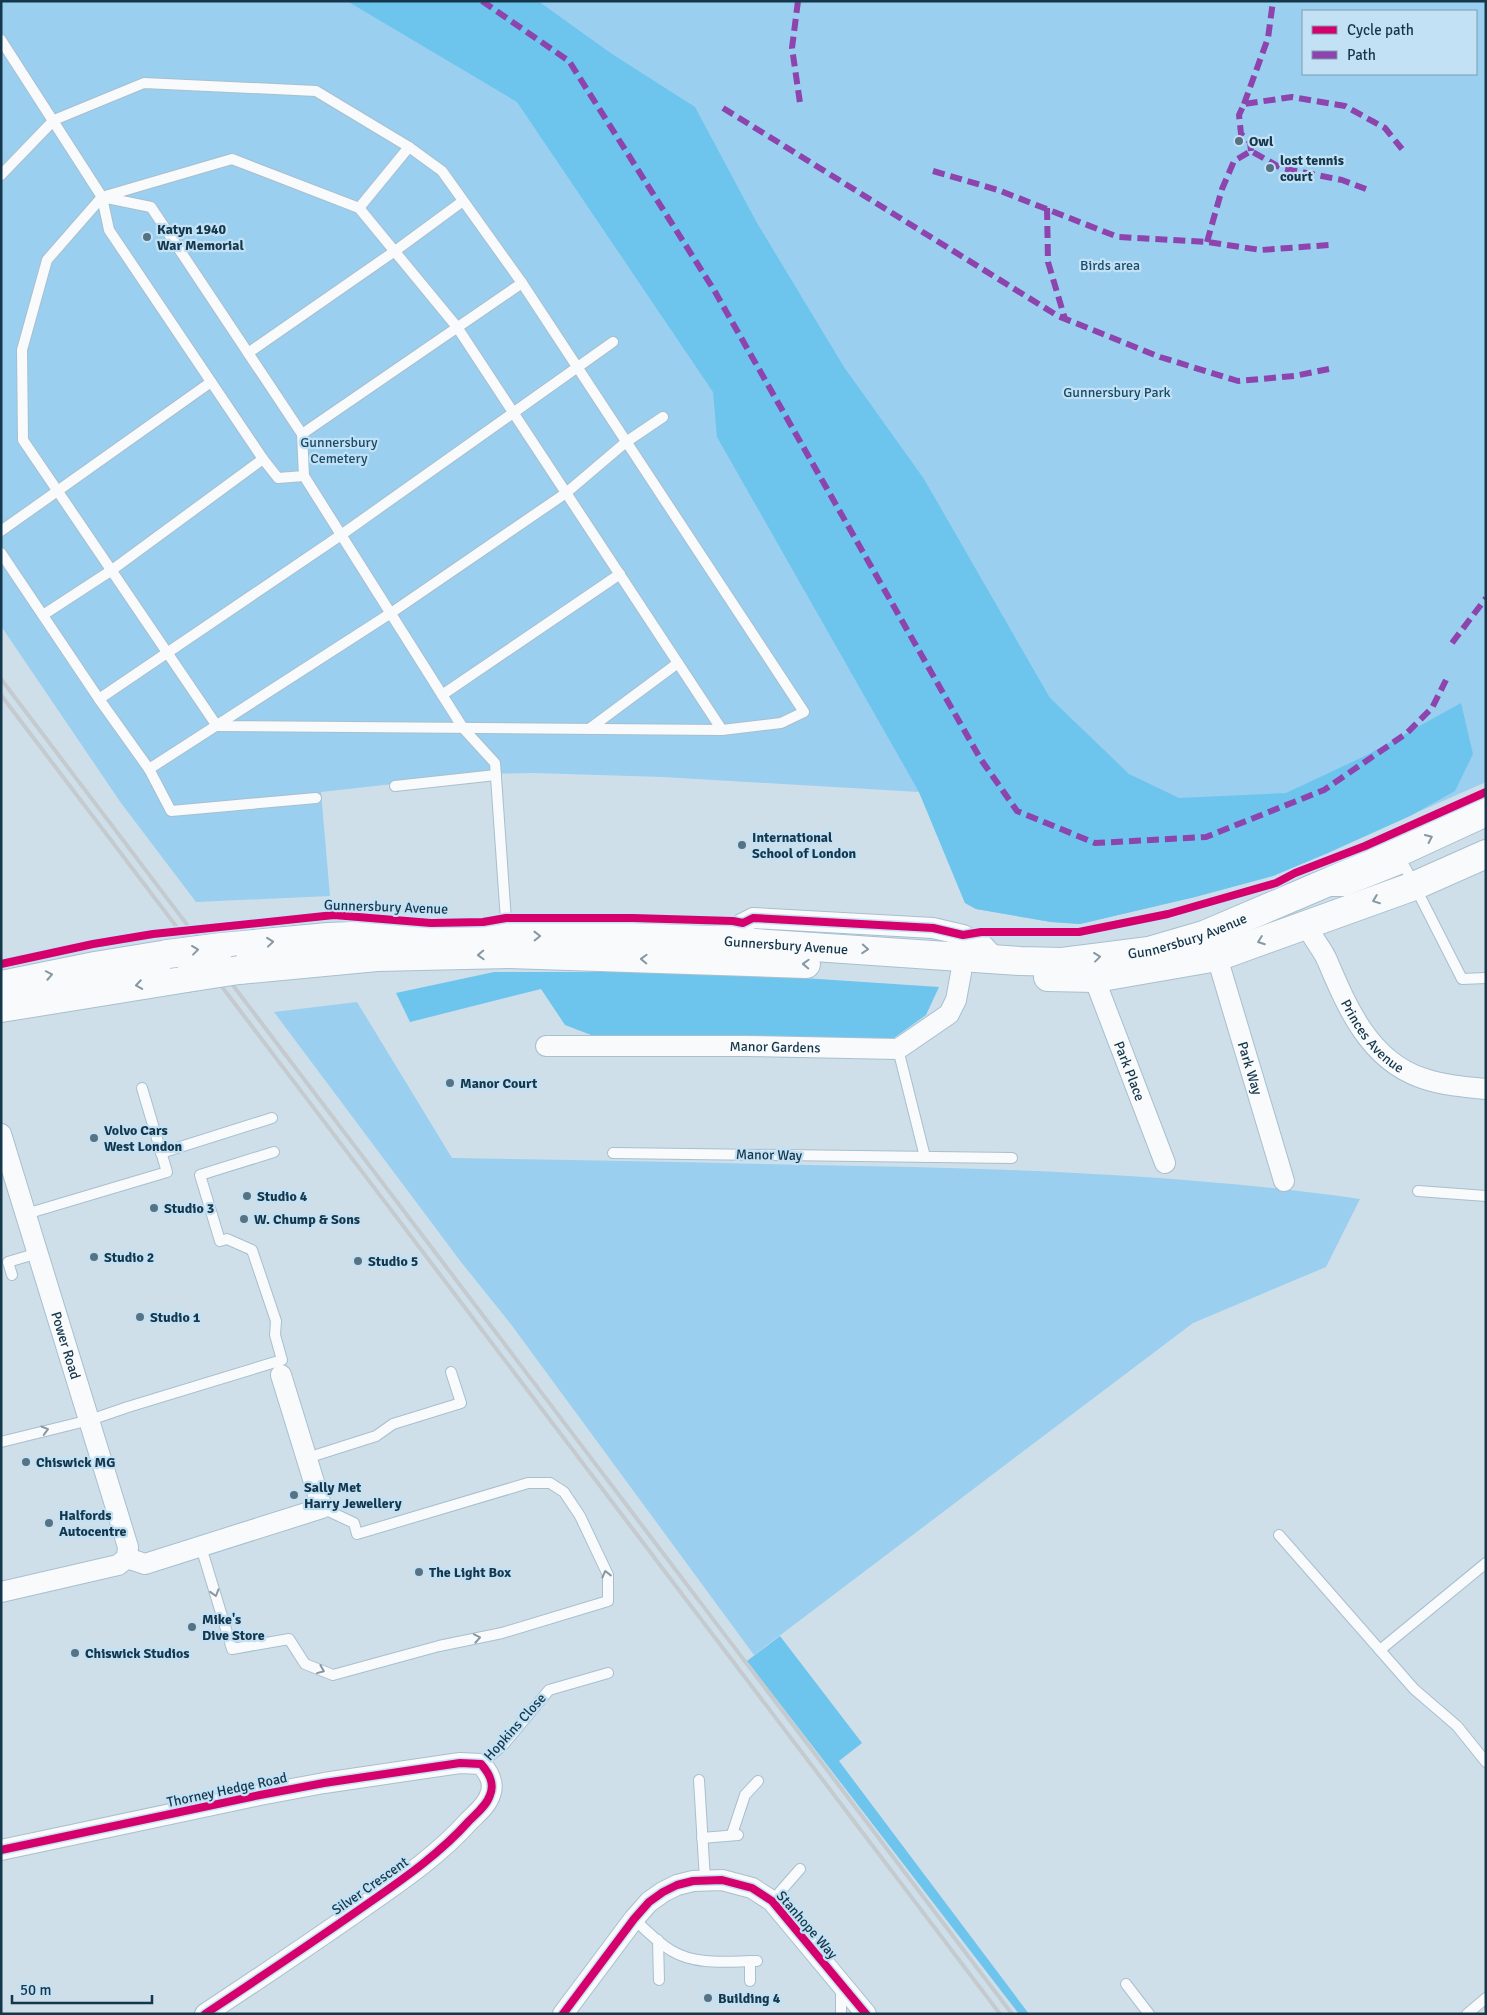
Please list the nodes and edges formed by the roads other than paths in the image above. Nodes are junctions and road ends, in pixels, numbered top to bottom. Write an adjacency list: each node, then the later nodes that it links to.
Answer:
1 (1, 40): 2 (lane)
2 (54, 120): 3 (lane); 4 (lane); 5 (lane)
3 (409, 147): 6 (lane); 7 (lane)
4 (1, 175)
5 (102, 197): 7 (lane); 12 (lane); 14 (lane); 21 (lane)
6 (463, 201): 8 (lane); 9 (lane)
7 (359, 208): 8 (lane)
8 (395, 251): 10 (lane); 12 (lane)
9 (522, 284): 10 (lane); 13 (lane)
10 (457, 327): 15 (lane); 17 (lane)
11 (613, 342): 13 (lane)
12 (248, 353): 17 (lane)
13 (578, 367): 15 (lane); 18 (lane)
14 (211, 382): 19 (lane); 21 (lane)
15 (513, 412): 22 (lane); 24 (lane)
16 (663, 417): 18 (lane)
17 (302, 434): 20 (lane)
18 (626, 442): 22 (lane); 37 (lane)
19 (263, 459): 20 (lane); 26 (lane)
20 (304, 476): 24 (lane)
21 (58, 492): 23 (lane); 26 (lane)
22 (566, 493): 27 (lane); 28 (lane)
23 (1, 531)
24 (341, 535): 28 (lane); 30 (lane)
25 (1, 553): 29 (lane)
26 (112, 570): 29 (lane); 30 (lane)
27 (620, 574): 31 (lane); 32 (lane)
28 (391, 613): 32 (lane); 34 (lane)
29 (42, 615): 33 (lane)
30 (168, 653): 33 (lane); 34 (lane)
31 (678, 663): 36 (lane); 37 (lane)
32 (442, 694): 35 (lane)
33 (99, 700): 38 (lane)
34 (217, 726): 35 (lane); 38 (lane)
35 (463, 728): 36 (lane); 39 (lane)
36 (589, 729): 37 (lane)
37 (722, 730)
38 (149, 769): 41 (lane)
39 (496, 775): 40 (lane); 47 (lane)
40 (395, 786)
41 (316, 798)
42 (1486, 812): 45 (highway, Gunnersbury Avenue, one-way to 42)
43 (1486, 854): 44 (highway, Gunnersbury Avenue)
44 (1414, 886): 45 (lane); 46 (highway, Gunnersbury Avenue, one-way to 46); 51 (lane)
45 (1309, 891): 47 (highway, Gunnersbury Avenue, one-way to 45)
46 (1306, 924): 48 (highway, Gunnersbury Avenue, one-way to 48); 57 (street, Princes Avenue)
47 (507, 936): 52 (highway, Gunnersbury Avenue, one-way to 47, bridge)
48 (1217, 957): 50 (highway, Gunnersbury Avenue); 67 (street, Park Way)
49 (961, 973): 50 (highway, Gunnersbury Avenue); 53 (highway, Gunnersbury Avenue, one-way to 53, bridge); 55 (street)
50 (1096, 978): 66 (street, Park Place)
51 (1486, 978)
52 (1, 985)
53 (1, 1008)
54 (546, 1046): 55 (street, Manor Gardens)
55 (898, 1049): 63 (lane)
56 (142, 1088): 61 (lane)
57 (1486, 1088)
58 (272, 1118): 61 (lane)
59 (1, 1134): 65 (street, Power Road)
60 (274, 1152): 76 (lane)
61 (161, 1153): 70 (lane)
62 (613, 1153): 63 (lane, Manor Way)
63 (925, 1157): 64 (lane, Manor Way)
64 (1012, 1158)
65 (5, 1159): 70 (street, Power Road)
66 (1165, 1163)
67 (1284, 1181)
68 (1418, 1191): 69 (lane)
69 (1486, 1196)
70 (26, 1214): 71 (street, Power Road)
71 (38, 1253): 72 (lane); 76 (street, Power Road)
72 (5, 1262): 73 (lane)
73 (12, 1275)
74 (451, 1372): 78 (lane)
75 (282, 1375): 78 (street)
76 (90, 1420): 77 (lane, one-way to 76); 82 (street, Power Road)
77 (1, 1442)
78 (307, 1458): 79 (street)
79 (322, 1508): 81 (street); 81 (lane, one-way to 79)
80 (1279, 1535): 85 (lane)
81 (201, 1547): 82 (street)
82 (127, 1558): 84 (street)
83 (1486, 1563): 85 (lane)
84 (1, 1592)
85 (1380, 1650): 87 (lane)
86 (608, 1674): 88 (lane, Hopkins Close)
87 (1486, 1762)
88 (481, 1764): 92 (street, Thorney Hedge Road); 103 (street, Silver Crescent)
89 (699, 1780): 91 (lane)
90 (758, 1781): 91 (lane)
91 (702, 1838): 94 (lane)
92 (1, 1850)
93 (800, 1869): 95 (lane)
94 (705, 1880): 95 (street, Stanhope Way); 96 (street, Stanhope Way)
95 (772, 1901): 100 (street, Stanhope Way)
96 (634, 1919): 97 (lane); 104 (street, Stanhope Way)
97 (658, 1940): 98 (lane); 99 (lane)
98 (659, 1980)
99 (750, 1982)
100 (841, 1983): 105 (lane); 106 (street, Stanhope Way)
101 (1126, 1984): 107 (lane)
102 (1486, 1998): 108 (lane)
103 (205, 2014)
104 (563, 2014)
105 (841, 2014)
106 (866, 2014)
107 (1149, 2014)
108 (1467, 2014)

